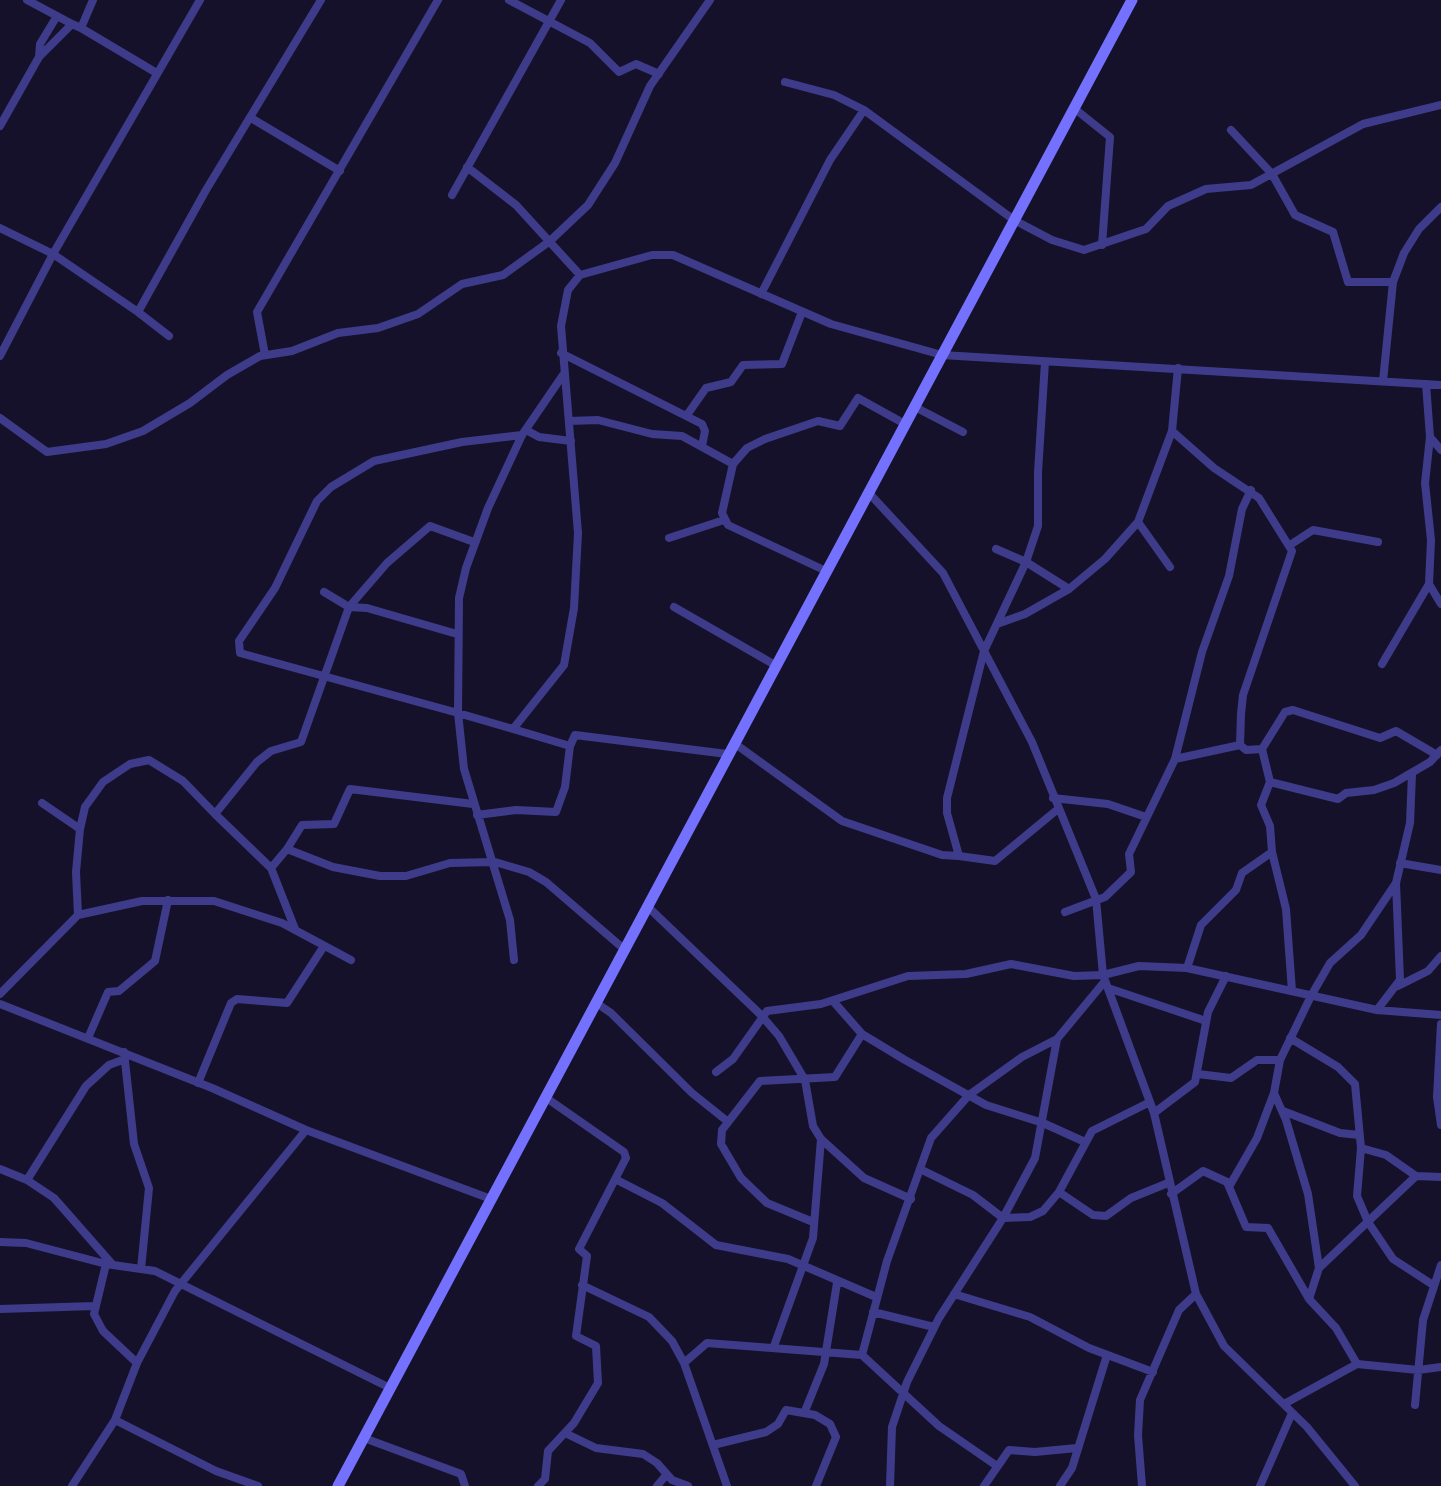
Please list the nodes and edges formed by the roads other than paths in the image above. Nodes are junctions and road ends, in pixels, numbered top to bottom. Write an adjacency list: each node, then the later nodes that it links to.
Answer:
1 (27, 0): 10 (street)
2 (93, 0): 13 (street)
3 (200, 0): 15 (street)
4 (321, 0): 21 (street)
5 (438, 0): 25 (street)
6 (509, 0): 12 (street)
7 (561, 0): 12 (street)
8 (1132, 0): 19 (main road)
9 (705, 2): 16 (street)
10 (43, 4): 11 (street)
11 (57, 16): 13 (street); 14 (street)
12 (550, 20): 16 (street); 24 (street)
13 (76, 26): 14 (street); 15 (street)
14 (39, 57): 22 (street)
15 (155, 72): 33 (street)
16 (659, 74): 31 (street)
17 (785, 82): 20 (street)
18 (1441, 105): 26 (street)
19 (1075, 109): 29 (main road); 32 (street)
20 (864, 110): 29 (street); 36 (street)
21 (251, 118): 25 (street); 37 (street)
22 (0, 126)
23 (1231, 130): 26 (street)
24 (467, 167): 27 (street); 31 (street)
25 (340, 171): 41 (street)
26 (1272, 174): 32 (street); 35 (street)
27 (452, 195)
28 (1441, 207): 35 (street)
29 (1014, 220): 32 (street); 42 (main road)
30 (0, 228): 33 (street)
31 (550, 241): 34 (street); 41 (street)
32 (1102, 245)
33 (53, 254): 37 (street); 43 (street)
34 (580, 275): 36 (street); 40 (street)
35 (1393, 282): 47 (street)
36 (761, 294): 38 (street)
37 (138, 312): 39 (street)
38 (802, 312): 42 (street); 51 (street)
39 (169, 336)
40 (561, 353): 46 (street); 51 (street)
41 (265, 355): 52 (street)
42 (942, 355): 44 (street); 50 (main road)
43 (0, 356)
44 (1045, 362): 45 (street); 72 (street)
45 (1178, 368): 47 (street); 55 (street)
46 (563, 375): 53 (street); 57 (street)
47 (1383, 381): 48 (street)
48 (1426, 384): 49 (street); 58 (street)
49 (1441, 385)
50 (915, 407): 54 (main road); 56 (street)
51 (687, 415): 60 (street)
52 (0, 418)
53 (569, 421): 59 (street); 60 (street)
54 (905, 424): 62 (street); 64 (main road)
55 (1172, 431): 63 (street); 66 (street)
56 (963, 432)
57 (524, 433): 59 (street); 68 (street); 86 (street)
58 (1430, 437): 61 (street); 75 (street)
59 (571, 441): 88 (street)
60 (702, 446): 62 (street)
61 (1441, 450)
62 (733, 464): 65 (street)
63 (1251, 490): 70 (street); 95 (street)
64 (868, 492): 74 (main road); 83 (street)
65 (724, 520): 67 (street); 74 (street)
66 (1138, 522): 73 (street); 76 (street)
67 (669, 538)
68 (474, 542): 79 (street); 82 (street)
69 (1378, 542): 70 (street)
70 (1290, 545): 90 (street)
71 (996, 549): 72 (street)
72 (1026, 562): 76 (street); 81 (street)
73 (1170, 567)
74 (826, 571): 85 (main road)
75 (1429, 584): 78 (street); 84 (street)
76 (1069, 589): 81 (street)
77 (324, 592): 79 (street)
78 (1441, 604)
79 (349, 607): 82 (street); 86 (street)
80 (674, 607): 85 (street)
81 (997, 624): 83 (street)
82 (457, 634): 87 (street)
83 (984, 651): 98 (street); 108 (street)
84 (1382, 664)
85 (775, 665): 89 (main road)
86 (324, 675): 87 (street); 102 (street)
87 (458, 713): 88 (street); 100 (street)
88 (513, 729): 91 (street)
89 (734, 743): 94 (main road); 108 (street)
90 (1240, 745): 92 (street); 95 (street)
91 (570, 746): 94 (street); 103 (street)
92 (1262, 749): 93 (street); 97 (street)
93 (1439, 753): 96 (street)
94 (727, 754): 116 (main road)
95 (1175, 759): 104 (street)
96 (1412, 774): 97 (street); 110 (street)
97 (1270, 782): 107 (street)
98 (1053, 798): 101 (street); 104 (street)
99 (42, 803): 105 (street)
100 (473, 804): 103 (street); 106 (street)
101 (1058, 809): 108 (street); 114 (street)
102 (215, 814): 105 (street); 111 (street)
103 (477, 815): 109 (street)
104 (1146, 817): 114 (street)
105 (80, 829): 118 (street)
106 (287, 849): 109 (street); 111 (street)
107 (1272, 852): 125 (street); 129 (street)
108 (959, 856)
109 (495, 862): 121 (street); 124 (street)
110 (1400, 863): 112 (street); 113 (street)
111 (271, 868): 119 (street)
112 (1441, 870)
113 (1396, 883): 128 (street); 131 (street)
114 (1096, 899): 117 (street); 127 (street)
115 (168, 900): 118 (street); 119 (street); 141 (street)
116 (647, 906): 121 (main road); 136 (street)
117 (1065, 912)
118 (78, 915): 130 (street)
119 (295, 929): 120 (street)
120 (324, 946): 123 (street); 149 (street)
121 (624, 949): 133 (main road)
122 (1441, 956): 128 (street)
123 (351, 960)
124 (514, 960)
125 (1187, 968): 126 (street); 127 (street)
126 (1226, 976): 129 (street); 138 (street)
127 (1106, 981): 132 (street); 138 (street); 143 (street); 153 (street)
128 (1398, 986): 135 (street)
129 (1292, 991): 131 (street)
130 (0, 994)
131 (1311, 996): 135 (street); 142 (street)
132 (833, 1001): 136 (street); 140 (street)
133 (595, 1002): 152 (main road); 156 (street)
134 (0, 1004): 141 (street)
135 (1377, 1010): 137 (street)
136 (761, 1015): 146 (street); 148 (street)
137 (1441, 1015)
138 (1206, 1021): 147 (street)
139 (1441, 1024): 158 (street)
140 (862, 1034): 148 (street); 151 (street)
141 (88, 1038): 144 (street)
142 (1290, 1038): 145 (street); 160 (street)
143 (1057, 1039): 151 (street); 157 (street)
144 (124, 1056): 149 (street); 168 (street); 184 (street)
145 (1280, 1060): 147 (street); 150 (street)
146 (716, 1072)
147 (1198, 1074): 155 (street)
148 (805, 1080): 156 (street); 161 (street)
149 (198, 1083): 159 (street)
150 (1274, 1093): 154 (street); 171 (street)
151 (969, 1095): 157 (street); 165 (street)
152 (545, 1097): 169 (street); 174 (main road)
153 (1150, 1102): 155 (street); 162 (street)
154 (1283, 1111): 160 (street); 183 (street)
155 (1154, 1113): 170 (street)
156 (727, 1121): 177 (street)
157 (1043, 1123): 162 (street); 176 (street)
158 (1441, 1125)
159 (306, 1130): 174 (street); 186 (street)
160 (1359, 1135): 163 (street)
161 (821, 1139): 175 (street); 177 (street)
162 (1085, 1142): 172 (street)
163 (1361, 1148): 166 (street); 178 (street)
164 (0, 1169): 168 (street)
165 (922, 1170): 175 (street); 176 (street)
166 (1416, 1176): 167 (street); 178 (street)
167 (1441, 1177)
168 (27, 1180): 180 (street)
169 (617, 1180): 181 (street); 187 (street)
170 (1168, 1183): 172 (street); 173 (street)
171 (1230, 1185): 173 (street); 192 (street)
172 (1059, 1192): 176 (street)
173 (1171, 1194): 190 (street)
174 (491, 1199): 207 (main road)
175 (911, 1199): 191 (street)
176 (1003, 1218): 189 (street)
177 (813, 1222): 181 (street)
178 (1368, 1222): 183 (street); 188 (street)
179 (0, 1242): 180 (street)
180 (109, 1265): 184 (street); 193 (street)
181 (805, 1265): 185 (street); 197 (street)
182 (1441, 1265): 188 (street)
183 (1319, 1268): 192 (street)
184 (141, 1269): 186 (street)
185 (837, 1283): 191 (street); 198 (street)
186 (183, 1285): 201 (street); 207 (street)
187 (582, 1285): 202 (street); 214 (street)
188 (1433, 1285): 205 (street)
189 (954, 1294): 196 (street); 200 (street)
190 (1196, 1294): 206 (street); 209 (street)
191 (876, 1297): 195 (street)
192 (1309, 1299): 203 (street)
193 (94, 1306): 194 (street); 201 (street)
194 (0, 1309)
195 (873, 1312): 196 (street); 199 (street)
196 (934, 1327): 208 (street)
197 (774, 1346): 198 (street); 202 (street)
198 (825, 1352): 199 (street); 211 (street)
199 (862, 1355): 208 (street)
200 (1107, 1355): 206 (street); 217 (street)
201 (137, 1363): 213 (street)
202 (684, 1363): 216 (street)
203 (1357, 1364): 205 (street); 209 (street)
204 (1441, 1367): 205 (street)
205 (1418, 1370): 210 (street)
206 (1153, 1372): 232 (street)
207 (390, 1388): 215 (main road)
208 (905, 1394): 218 (street); 229 (street)
209 (1284, 1404): 212 (street)
210 (1415, 1405)
211 (805, 1411): 216 (street); 228 (street)
212 (1292, 1413): 233 (street); 234 (street)
213 (115, 1420): 220 (street); 221 (street)
214 (565, 1433): 219 (street); 224 (street)
215 (364, 1438): 222 (main road); 223 (street)
216 (713, 1445): 227 (street)
217 (1077, 1448): 218 (street); 231 (street)
218 (997, 1466): 230 (street)
219 (667, 1474): 225 (street); 226 (street)
220 (72, 1486)
221 (258, 1486)
222 (338, 1486)
223 (465, 1486)
224 (538, 1486)
225 (657, 1486)
226 (688, 1486)
227 (727, 1486)
228 (816, 1486)
229 (890, 1486)
230 (984, 1486)
231 (1060, 1486)
232 (1142, 1486)
233 (1260, 1486)
234 (1355, 1486)

